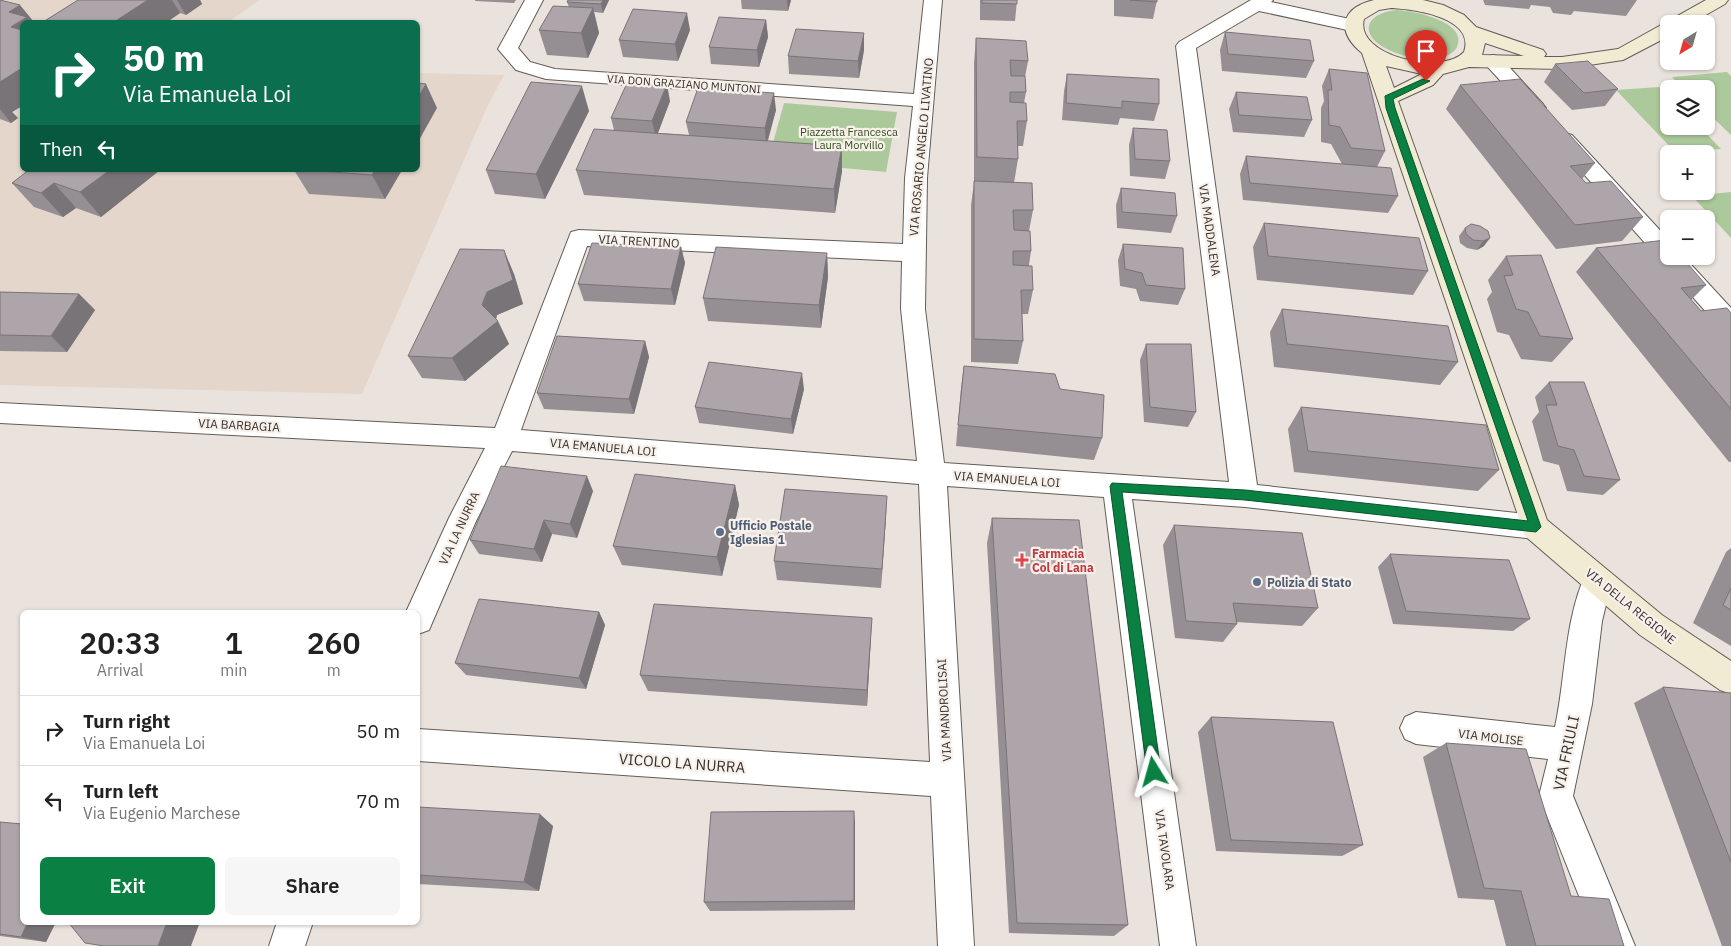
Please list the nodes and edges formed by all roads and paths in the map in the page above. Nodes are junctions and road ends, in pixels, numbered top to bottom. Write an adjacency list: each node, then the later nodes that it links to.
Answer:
1 (534, 0): 19 (street, VIA DON GRAZIANO MUNTONI)
2 (933, 0): 19 (street, VIA ROSARIO ANGELO LIVATINO)
3 (1281, 0): 7 (street, VIA MADDALENA)
4 (1311, 0): 8 (street)
5 (1416, 0): 9 (street)
6 (1719, 0): 10 (street)
7 (1261, 2): 8 (street); 28 (street, VIA MADDALENA)
8 (1365, 10): 9 (street); 13 (street)
9 (1439, 10): 11 (street)
10 (1692, 15)
11 (1470, 31): 14 (street); 16 (street)
12 (1660, 33): 16 (street)
13 (1372, 51): 17 (street); 18 (street)
14 (1467, 61): 15 (street); 17 (street)
15 (1494, 61): 16 (street); 20 (street)
16 (1562, 63)
17 (1437, 69): 18 (street)
18 (1388, 98): 29 (street)
19 (924, 101): 21 (street, VIA ROSARIO ANGELO LIVATINO)
20 (1660, 246)
21 (913, 253): 25 (street, VIA TRENTINO); 26 (street, VIA ROSARIO ANGELO LIVATINO)
22 (1677, 265): 23 (street)
23 (1731, 324)
24 (0, 413): 25 (street, VIA BARBAGIA)
25 (491, 438): 26 (street, VIA EMANUELA LOI); 31 (street, VIA LA NURRA)
26 (932, 474): 27 (street, VIA EMANUELA LOI); 36 (street, VIA MANDROLISAI)
27 (1116, 486): 28 (street, VIA EMANUELA LOI); 40 (street, VIA TAVOLARA)
28 (1245, 495): 29 (street, VIA EMANUELA LOI)
29 (1536, 527): 30 (street, VIA DELLA REGIONE)
30 (1597, 580): 32 (street, VIA DELLA REGIONE); 35 (street, VIA FRIULI)
31 (420, 615)
32 (1731, 679)
33 (1416, 728): 35 (street, VIA MOLISE)
34 (420, 745): 36 (street, VICOLO LA NURRA)
35 (1567, 745): 41 (street, VIA FRIULI)
36 (947, 780): 39 (street, VIA MANDROLISAI)
37 (295, 925): 38 (street)
38 (287, 946)
39 (956, 946)
40 (1178, 946)
41 (1617, 946)

